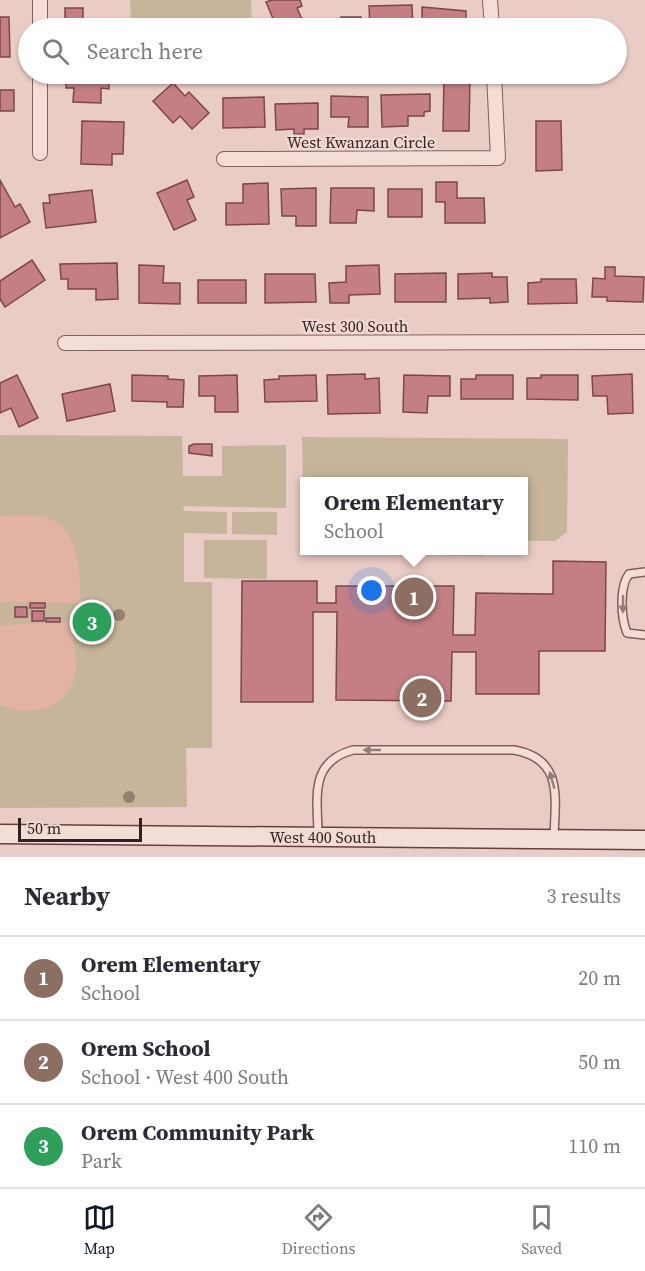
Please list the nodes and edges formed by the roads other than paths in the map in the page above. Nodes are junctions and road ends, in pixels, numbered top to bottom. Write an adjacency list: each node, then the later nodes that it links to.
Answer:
1 (40, 0): 3 (street)
2 (490, 0): 4 (street)
3 (40, 18)
4 (491, 18)
5 (40, 84): 7 (street)
6 (494, 84): 8 (street, West Kwanzan Circle)
7 (40, 153)
8 (224, 159)
9 (645, 342): 10 (street, West 300 South)
10 (65, 343)
11 (645, 572): 12 (lane, one-way to 12)
12 (645, 635)
13 (0, 834): 14 (street, West 400 South)
14 (318, 837): 15 (street, West 400 South); 15 (lane, one-way to 14)
15 (554, 838): 16 (street, West 400 South)
16 (645, 840)

